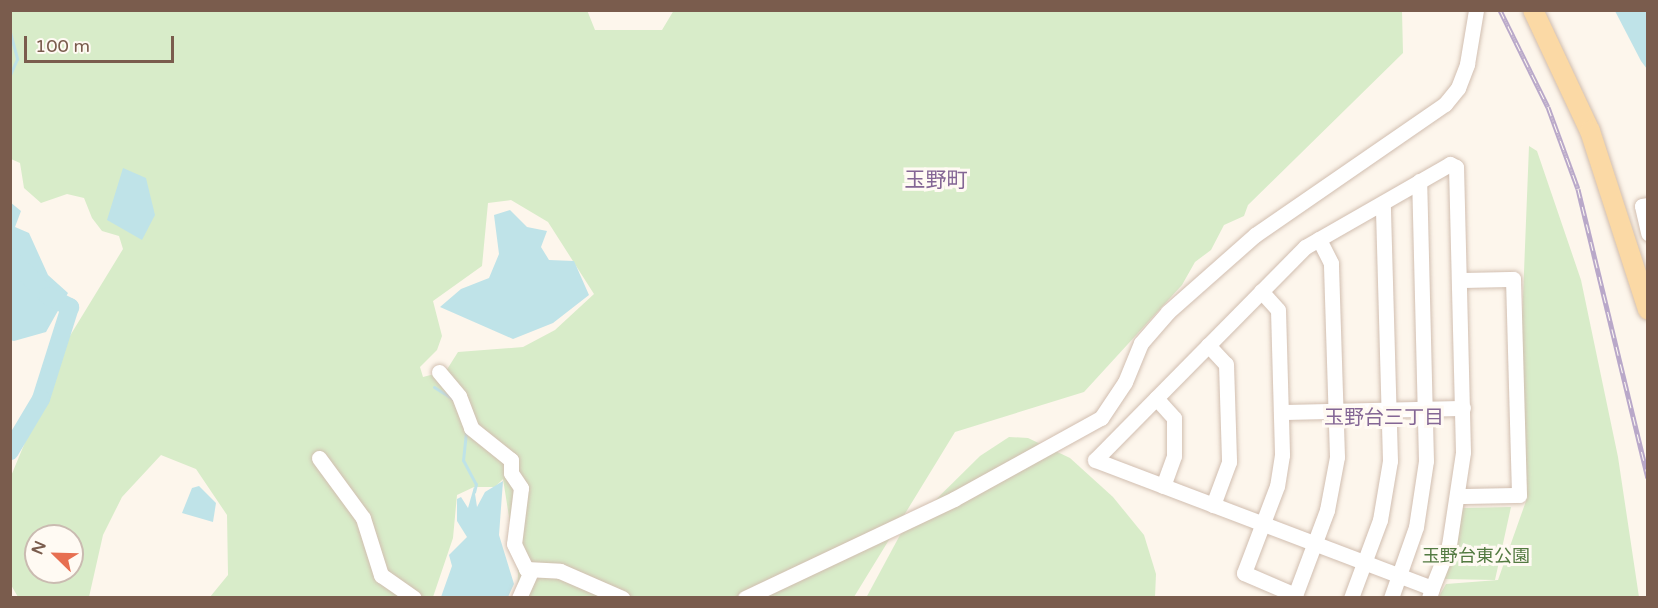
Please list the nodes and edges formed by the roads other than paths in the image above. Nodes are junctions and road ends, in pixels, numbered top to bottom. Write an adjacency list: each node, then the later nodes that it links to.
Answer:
1 (1476, 10): 34 (street)
2 (1533, 10): 9 (main road)
3 (1419, 181): 4 (street); 8 (street); 16 (street)
4 (1383, 203): 7 (street); 17 (street)
5 (1647, 205): 6 (street)
6 (1647, 233)
7 (1319, 239): 10 (street); 18 (street)
8 (1459, 280): 15 (street); 22 (street)
9 (1644, 285): 11 (main road)
10 (1261, 291): 12 (street); 19 (street)
11 (1647, 310)
12 (1208, 345): 14 (street); 23 (street)
13 (439, 372): 27 (street)
14 (1156, 398): 21 (street); 21 (street)
15 (1462, 408): 16 (street); 22 (street)
16 (1427, 409): 17 (street); 28 (street)
17 (1389, 410): 18 (street); 26 (street)
18 (1337, 411): 19 (street); 25 (street)
19 (1281, 412): 24 (street)
20 (319, 458): 31 (street)
21 (1163, 486): 23 (street)
22 (1460, 496): 29 (street)
23 (1213, 505): 24 (street)
24 (1263, 524): 25 (street); 30 (street)
25 (1314, 544): 26 (street); 30 (street)
26 (1365, 563): 28 (street); 35 (street)
27 (531, 571): 32 (street); 33 (street)
28 (1399, 576): 29 (street); 36 (street)
29 (1430, 593)
30 (1294, 596)
31 (414, 597)
32 (519, 597)
33 (622, 597)
34 (745, 597)
35 (1352, 597)
36 (1391, 597)

